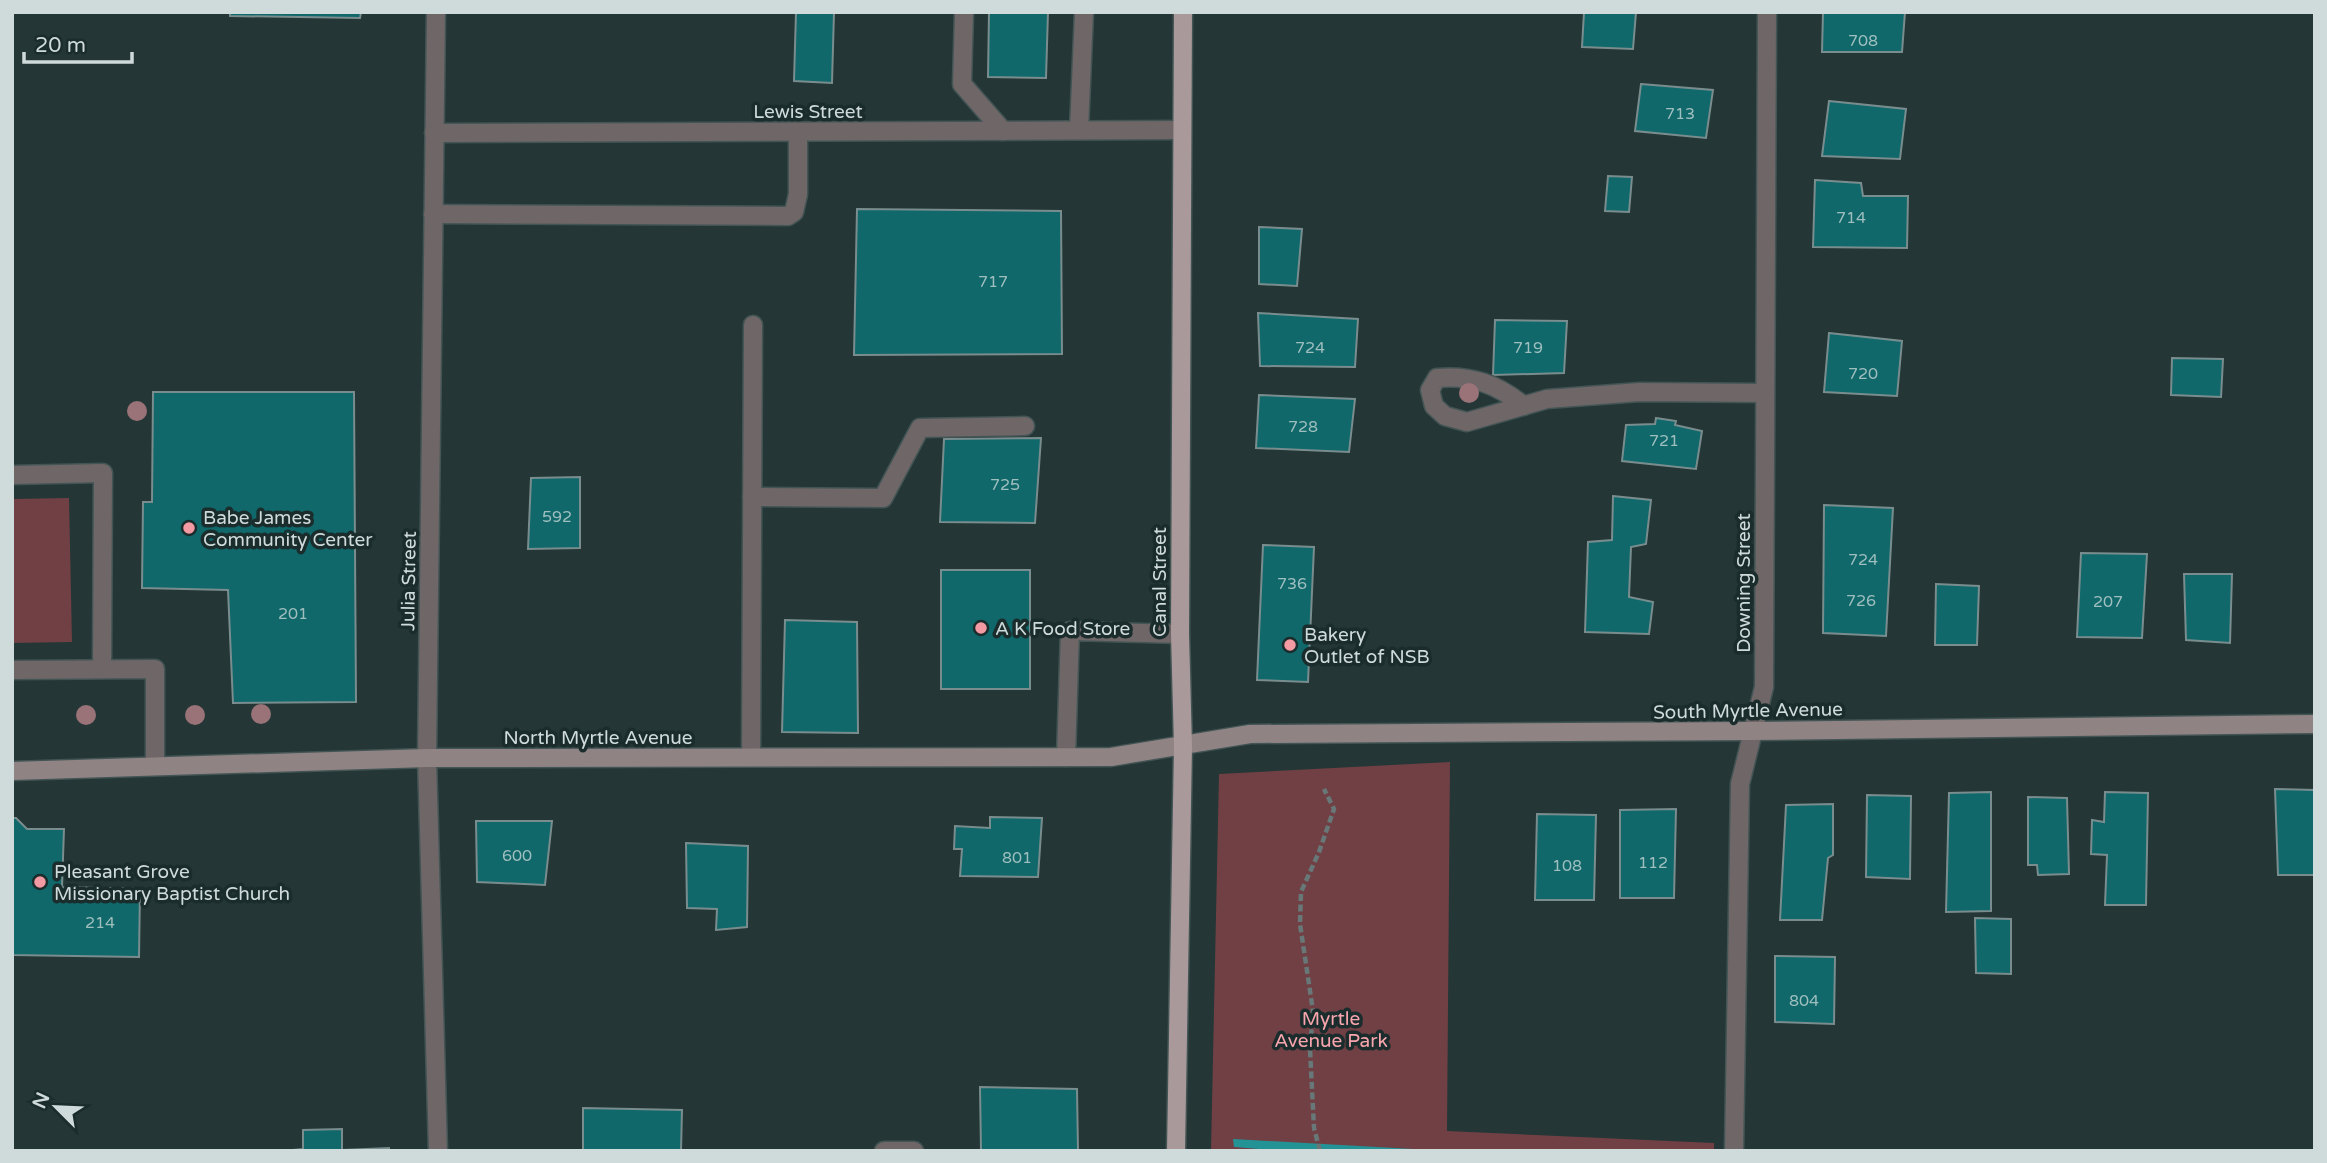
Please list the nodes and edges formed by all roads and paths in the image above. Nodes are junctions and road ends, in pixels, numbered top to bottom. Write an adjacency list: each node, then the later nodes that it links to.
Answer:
1 (436, 12): 10 (street, Julia Street)
2 (964, 12): 7 (street)
3 (1084, 12): 8 (street)
4 (1183, 12): 6 (main road, Canal Street)
5 (1766, 12): 13 (street, Downing Street)
6 (1182, 130): 8 (street, Lewis Street); 18 (main road, Canal Street)
7 (1003, 131): 8 (street, Lewis Street); 9 (street, Lewis Street)
8 (1079, 131)
9 (798, 132): 10 (street, Lewis Street); 11 (street)
10 (434, 133): 11 (street, Julia Street)
11 (433, 214): 26 (street, Julia Street)
12 (753, 325): 17 (street)
13 (1765, 393): 14 (street); 22 (street, Downing Street)
14 (1524, 406): 14 (street)
15 (1025, 426): 17 (street)
16 (12, 475): 19 (street)
17 (752, 497): 24 (street)
18 (1180, 634): 23 (main road, Canal Street); 25 (street)
19 (102, 669): 20 (street); 27 (street)
20 (12, 670)
21 (2315, 724): 22 (street, South Myrtle Avenue)
22 (1751, 731): 23 (street, South Myrtle Avenue); 35 (street, Downing Street)
23 (1183, 746): 25 (street, North Myrtle Avenue); 33 (main road, Canal Street)
24 (751, 757): 25 (street, North Myrtle Avenue); 26 (street, North Myrtle Avenue)
25 (1066, 757)
26 (427, 758): 27 (street, North Myrtle Avenue); 30 (street, Julia Street)
27 (155, 766): 28 (street, North Myrtle Avenue)
28 (12, 771)
29 (1324, 789): 34 (path)
30 (438, 1151)
31 (884, 1151): 32 (street)
32 (914, 1151)
33 (1176, 1151)
34 (1320, 1151)
35 (1734, 1151)

